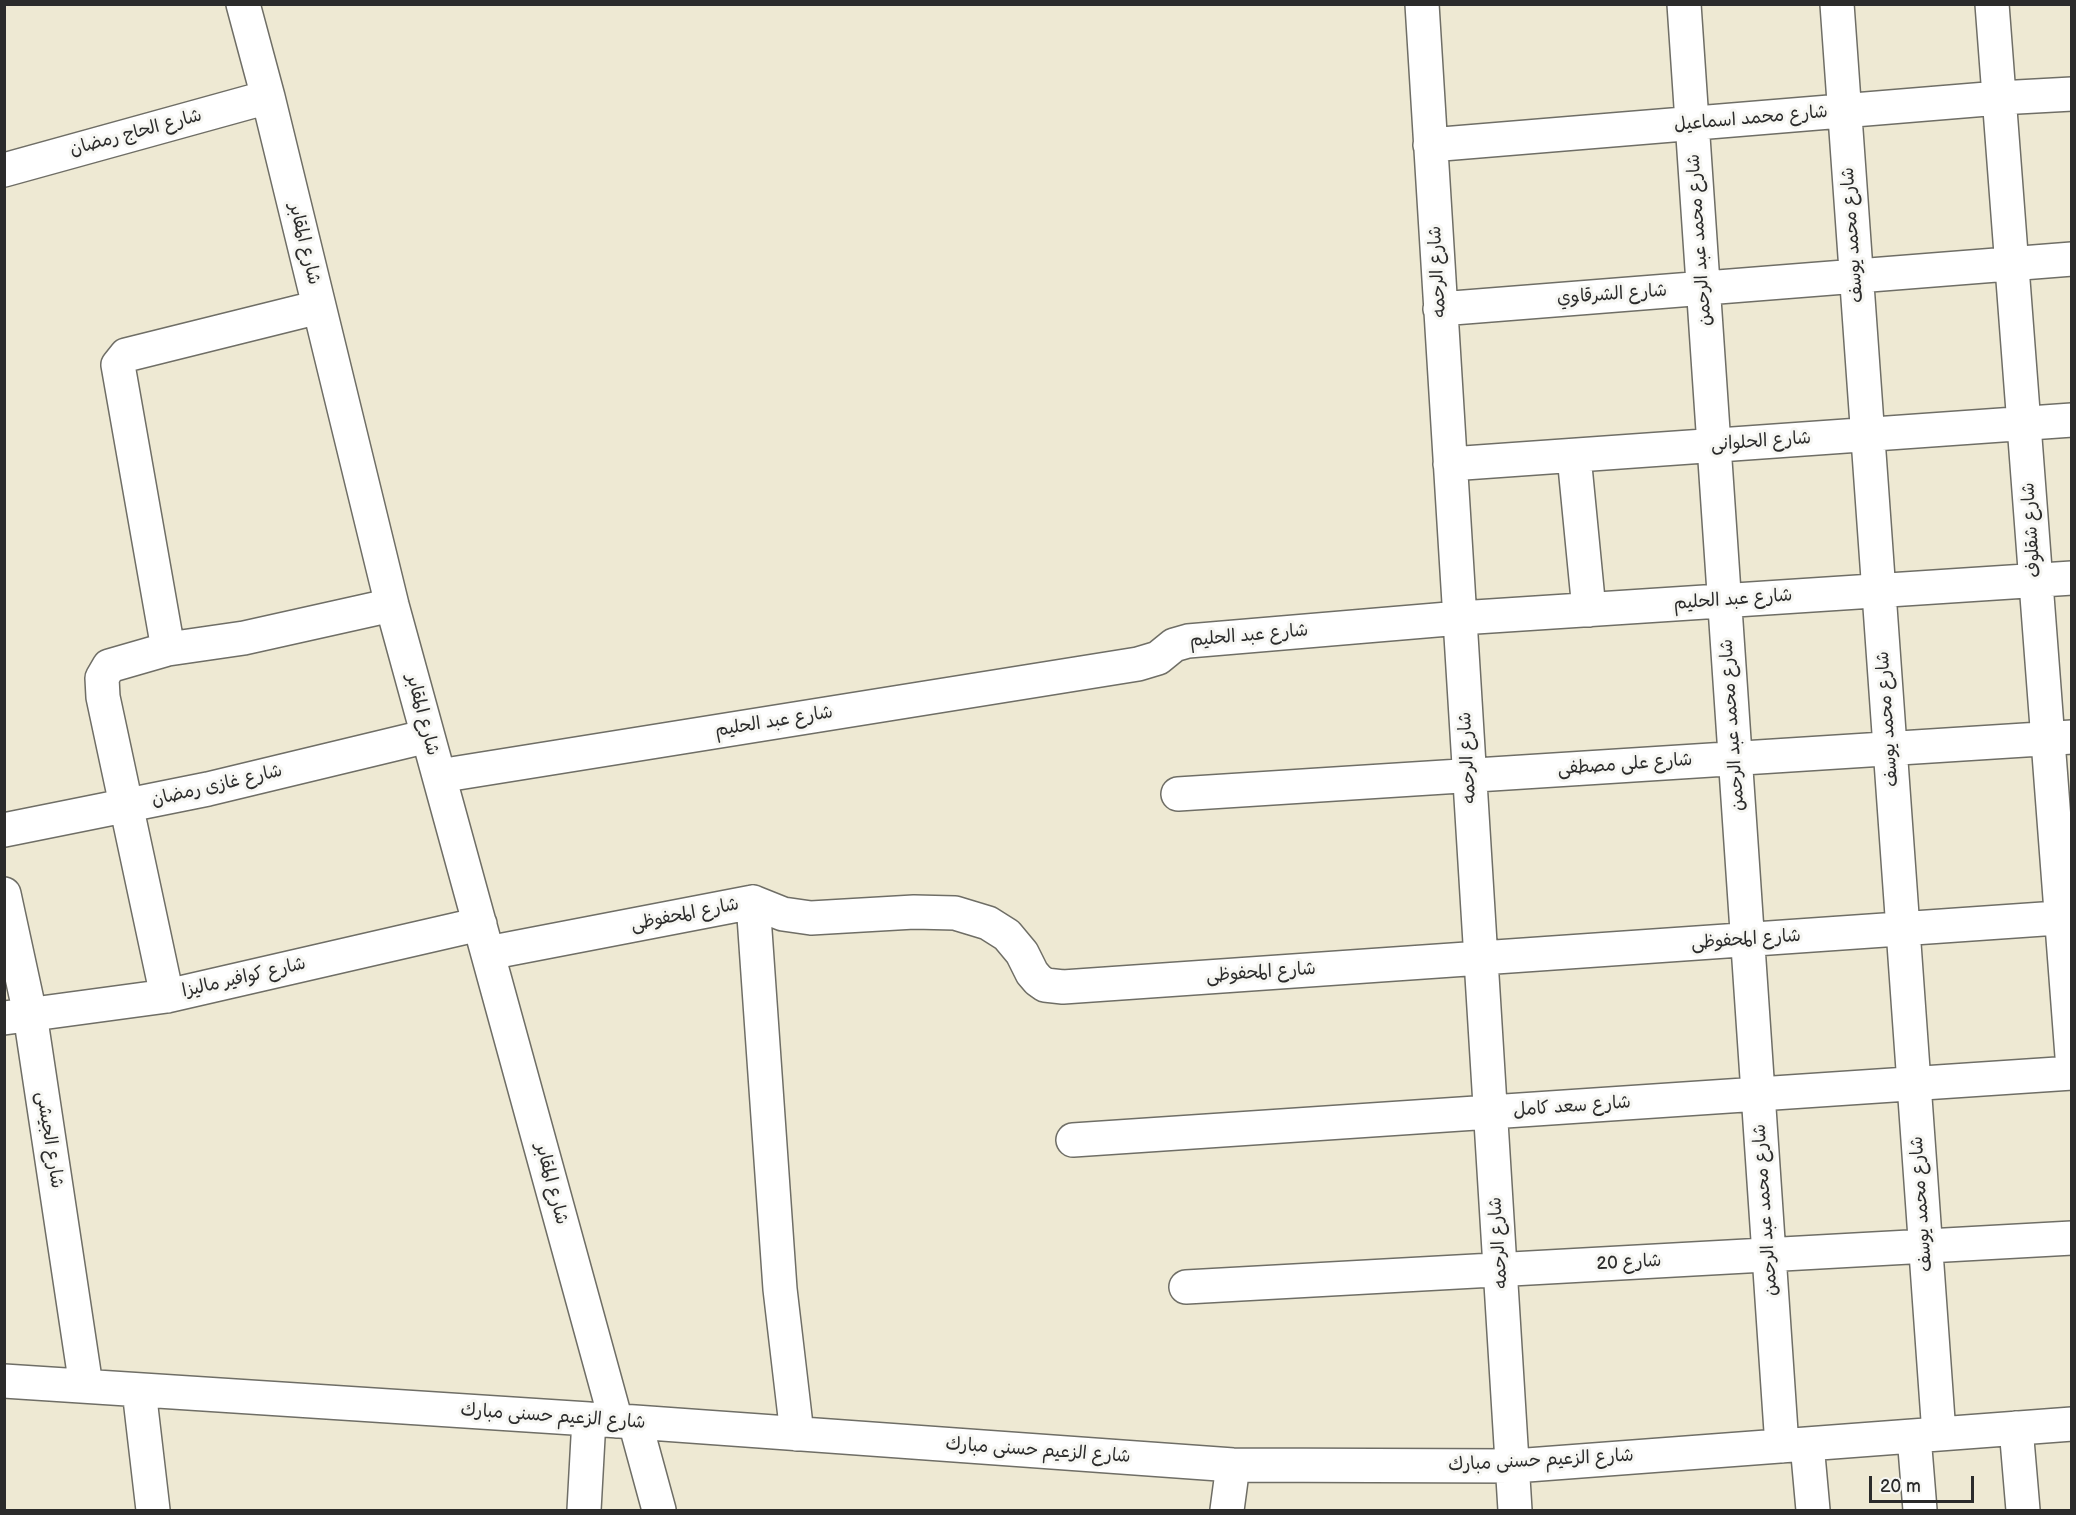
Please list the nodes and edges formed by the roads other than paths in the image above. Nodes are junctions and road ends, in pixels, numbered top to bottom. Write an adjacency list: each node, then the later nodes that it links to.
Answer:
1 (243, 4): 7 (street, شارع المقابر)
2 (1422, 4): 11 (street, شارع الرحمه)
3 (1684, 4): 10 (street, شارع محمد عبد الرحمن)
4 (1837, 4): 9 (street, شارع محمد يوسف)
5 (1992, 4): 8 (street, شارع شقلوف)
6 (2072, 94): 8 (street, شارع محمد اسماعيل)
7 (268, 97): 12 (street, شارع الحاج رمضان); 17 (street, شارع المقابر)
8 (1999, 98): 9 (street, شارع محمد اسماعيل); 14 (street, شارع شقلوف)
9 (1845, 111): 10 (street, شارع محمد اسماعيل); 15 (street, شارع محمد يوسف)
10 (1692, 124): 11 (street, شارع محمد اسماعيل); 16 (street, شارع محمد عبد الرحمن)
11 (1430, 145): 18 (street, شارع الرحمه)
12 (4, 170)
13 (2072, 260): 14 (street, شارع الشرقاوي)
14 (2012, 264): 15 (street, شارع الشرقاوي); 20 (street, شارع شقلوف)
15 (1856, 276): 16 (street, شارع الشرقاوي); 21 (street, شارع محمد يوسف)
16 (1703, 288): 18 (street, شارع الشرقاوي); 22 (street, شارع محمد عبد الرحمن)
17 (319, 307): 29 (street, شارع المقابر); 32 (street)
18 (1440, 309): 24 (street, شارع الرحمه)
19 (2072, 420): 20 (street, شارع الحلوانى)
20 (2024, 423): 21 (street, شارع الحلوانى); 26 (street, شارع شقلوف)
21 (1868, 435): 22 (street, شارع الحلوانى); 27 (street, شارع محمد يوسف)
22 (1713, 446): 23 (street, شارع الحلوانى); 28 (street, شارع محمد عبد الرحمن)
23 (1574, 456): 24 (street, شارع الحلوانى); 30 (street)
24 (1450, 464): 31 (street, شارع الرحمه)
25 (2072, 578): 26 (street, شارع عبد الحليم)
26 (2036, 580): 27 (street, شارع عبد الحليم); 34 (street, شارع شقلوف)
27 (1879, 591): 28 (street, شارع عبد الحليم); 35 (street, شارع محمد يوسف)
28 (1724, 601): 30 (street, شارع عبد الحليم); 36 (street, شارع محمد عبد الرحمن)
29 (392, 605): 32 (street); 33 (street, شارع المقابر)
30 (1589, 610): 31 (street, شارع عبد الحليم)
31 (1460, 618): 37 (street, شارع عبد الحليم); 38 (street, شارع الرحمه)
32 (168, 649): 40 (street)
33 (428, 736): 37 (street, شارع المقابر); 40 (street, شارع غازى رمضان)
34 (2060, 738): 35 (street, شارع على مصطفى); 44 (street, شارع شقلوف)
35 (1890, 748): 36 (street, شارع على مصطفى); 45 (street, شارع محمد يوسف)
36 (1735, 758): 38 (street, شارع على مصطفى); 47 (street, شارع محمد عبد الرحمن)
37 (439, 776): 46 (street, شارع المقابر)
38 (1469, 776): 39 (street, شارع على مصطفى); 48 (street, شارع الرحمه)
39 (1178, 794)
40 (126, 806): 41 (street, شارع غازى رمضان); 49 (street)
41 (4, 830)
42 (4, 894): 50 (street, شارع الجيشى)
43 (753, 902): 46 (street, شارع المحفوظى); 48 (street, شارع المحفوظى); 68 (street)
44 (2066, 917): 45 (street, شارع المحفوظى); 51 (street, شارع شقلوف)
45 (1903, 929): 47 (street, شارع المحفوظى); 53 (street, شارع محمد يوسف)
46 (484, 939): 49 (street, شارع كوافير ماليزا); 65 (street, شارع المقابر)
47 (1747, 940): 48 (street, شارع المحفوظى); 54 (street, شارع محمد عبد الرحمن)
48 (1480, 958): 55 (street, شارع الرحمه)
49 (167, 996): 50 (street, شارع كوافير ماليزا)
50 (17, 1016): 63 (street, شارع الجيشى)
51 (2072, 1056)
52 (2072, 1073): 53 (street, شارع سعد كامل)
53 (1914, 1084): 54 (street, شارع سعد كامل); 58 (street, شارع محمد يوسف)
54 (1758, 1094): 55 (street, شارع سعد كامل); 59 (street, شارع محمد عبد الرحمن)
55 (1490, 1112): 56 (street, شارع سعد كامل); 60 (street, شارع الرحمه)
56 (1073, 1140)
57 (2072, 1238): 58 (street, شارع 20)
58 (1926, 1246): 59 (street, شارع 20); 69 (street, شارع محمد يوسف)
59 (1769, 1255): 60 (street, شارع 20); 70 (street, شارع محمد عبد الرحمن)
60 (1501, 1270): 61 (street, شارع 20); 72 (street, شارع الرحمه)
61 (1186, 1287)
62 (4, 1381): 63 (street, شارع الزعيم حسنى مبارك)
63 (86, 1386): 64 (street, شارع الزعيم حسنى مبارك)
64 (139, 1390): 65 (street, شارع الزعيم حسنى مبارك); 73 (street)
65 (614, 1421): 68 (street, شارع الزعيم حسنى مبارك); 74 (street); 75 (street, شارع المقابر)
66 (2072, 1424): 67 (street, شارع الزعيم حسنى مبارك)
67 (2016, 1428): 69 (street, شارع الزعيم حسنى مبارك); 80 (street)
68 (797, 1434): 71 (street, شارع الزعيم حسنى مبارك)
69 (1926, 1435): 70 (street, شارع الزعيم حسنى مبارك); 79 (street, شارع محمد يوسف)
70 (1795, 1445): 72 (street, شارع الزعيم حسنى مبارك); 78 (street, شارع محمد عبد الرحمن)
71 (1233, 1465): 72 (street, شارع الزعيم حسنى مبارك); 76 (street)
72 (1514, 1466): 77 (street, شارع الرحمه)
73 (153, 1510)
74 (584, 1510)
75 (659, 1510)
76 (1227, 1510)
77 (1515, 1510)
78 (1813, 1510)
79 (1920, 1510)
80 (2023, 1510)

